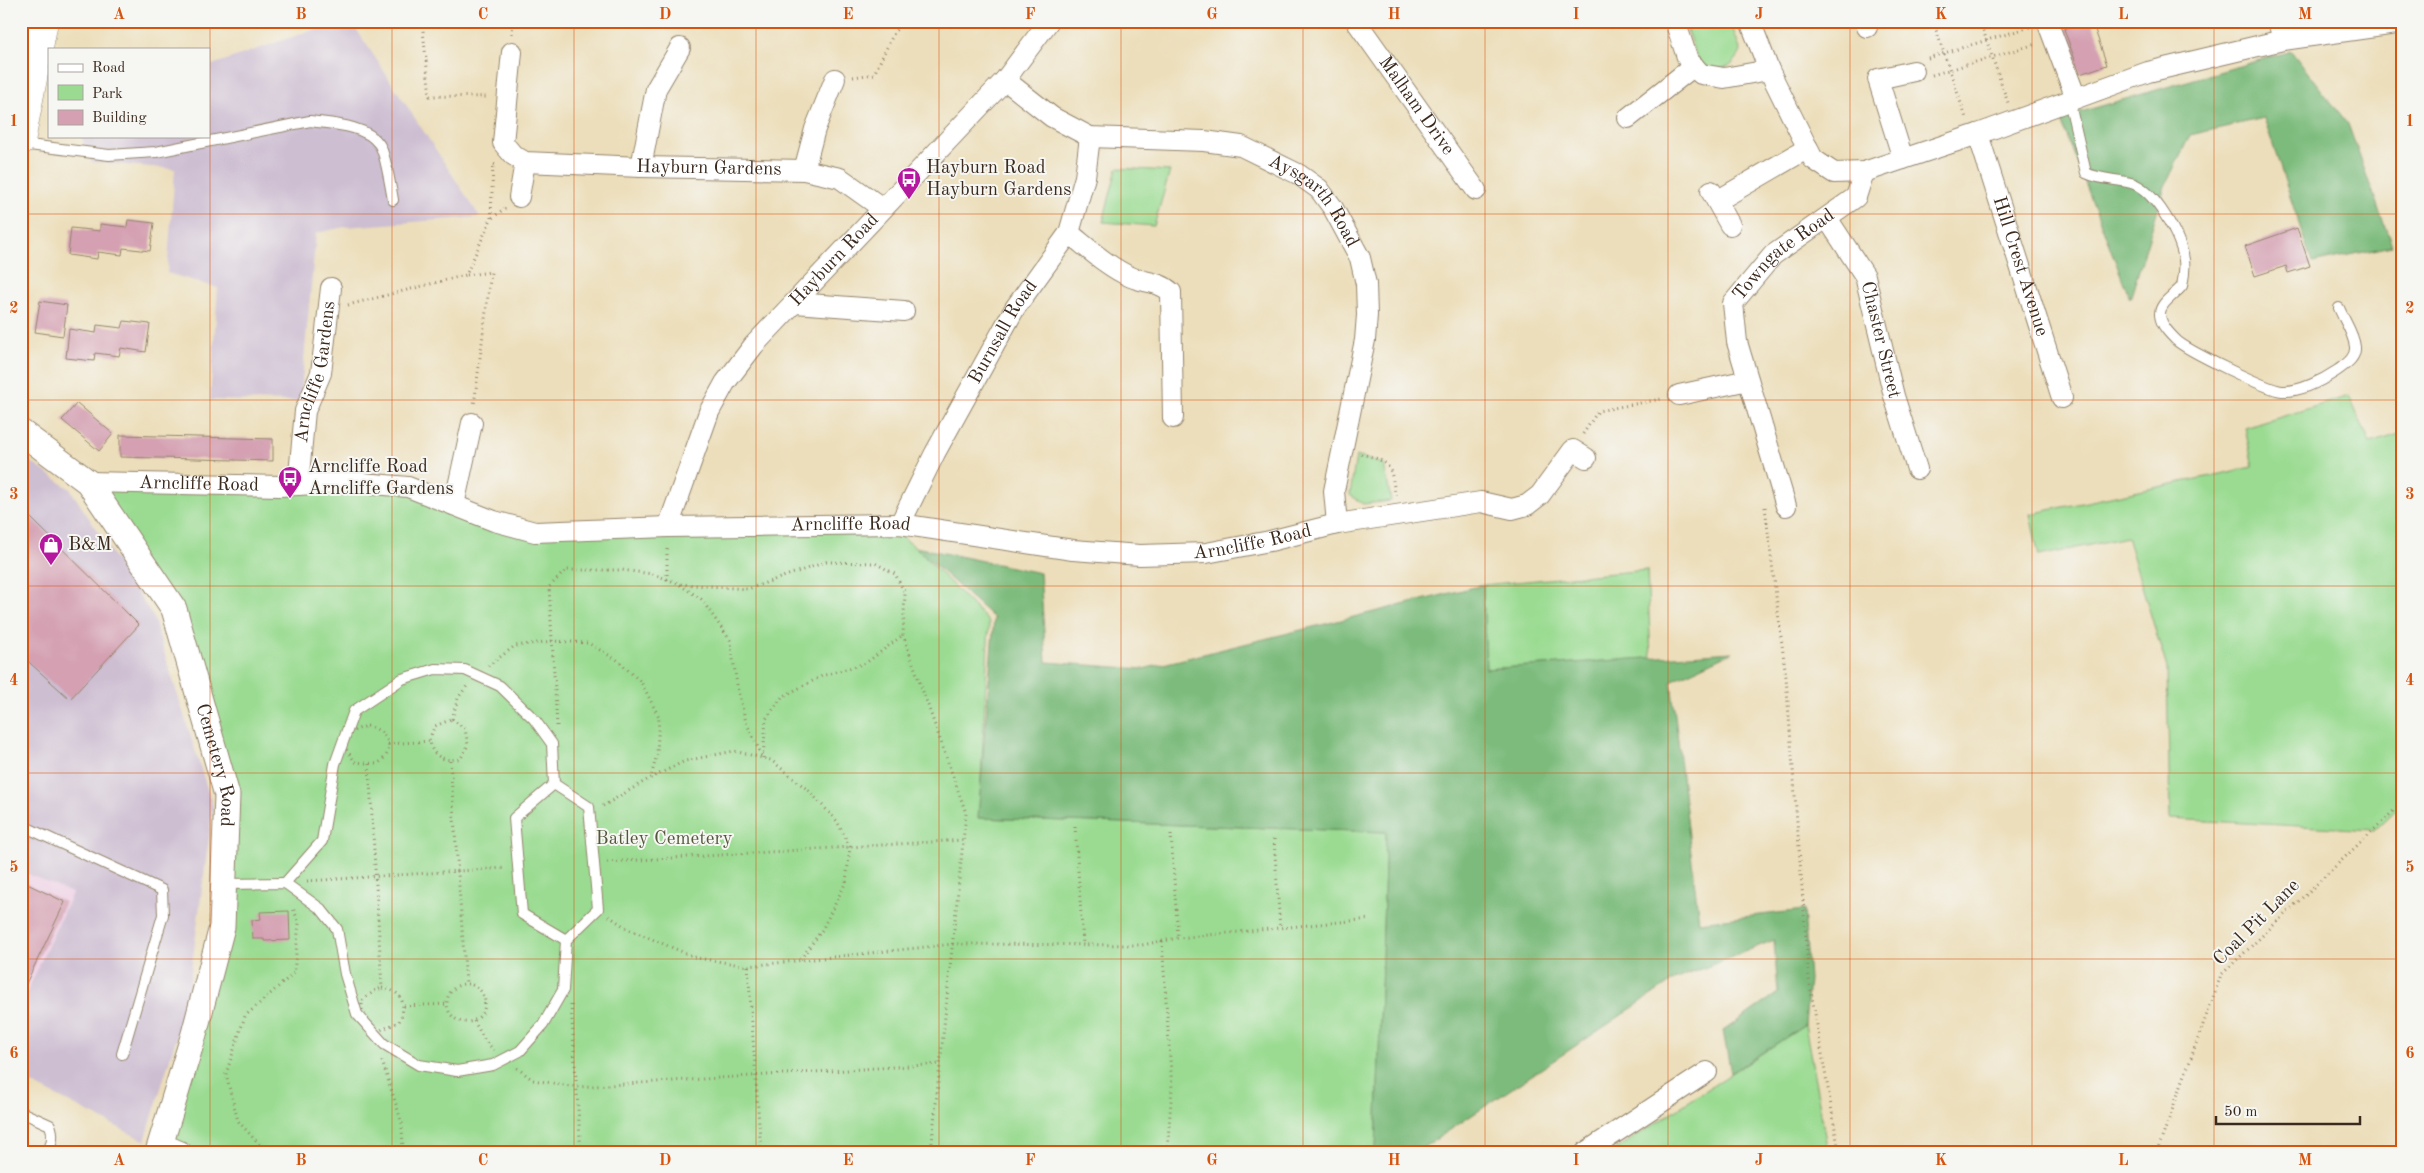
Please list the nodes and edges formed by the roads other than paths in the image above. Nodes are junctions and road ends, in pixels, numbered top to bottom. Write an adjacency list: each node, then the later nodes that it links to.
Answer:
1 (44, 21): 20 (main road)
2 (1049, 21): 15 (street, Hayburn Road)
3 (1356, 21): 27 (street, Malham Drive)
4 (1675, 21): 11 (street)
5 (1750, 21): 12 (street)
6 (2403, 23): 8 (street)
7 (2049, 27): 16 (street)
8 (2280, 30): 16 (street)
9 (680, 48): 24 (street)
10 (512, 52): 23 (street)
11 (1694, 66): 12 (street); 17 (street)
12 (1769, 70): 21 (street)
13 (1914, 71): 22 (street)
14 (835, 79): 25 (street)
15 (1005, 80): 19 (street, Aysgarth Road); 30 (street, Hayburn Road)
16 (2072, 99): 18 (street); 36 (lane)
17 (1628, 118)
18 (1975, 135): 22 (street); 40 (street, Hill Crest Avenue)
19 (1090, 136): 33 (street, Burnsall Road); 51 (street, Aysgarth Road)
20 (21, 142): 29 (lane)
21 (1808, 148): 26 (street); 32 (street)
22 (1903, 159): 26 (street)
23 (524, 165): 24 (street, Hayburn Gardens); 28 (street)
24 (641, 167): 25 (street, Hayburn Gardens)
25 (804, 170): 30 (street, Hayburn Gardens)
26 (1864, 172): 31 (street, Towngate Road)
27 (1476, 190)
28 (519, 197)
29 (393, 200)
30 (882, 208): 35 (street, Hayburn Road)
31 (1827, 218): 38 (street, Towngate Road); 45 (street, Chaster Street)
32 (1730, 225)
33 (1069, 233): 41 (street); 50 (street, Burnsall Road)
34 (332, 288): 47 (street, Arncliffe Gardens)
35 (795, 304): 37 (street); 52 (street, Hayburn Road)
36 (2339, 308)
37 (904, 311)
38 (1748, 380): 39 (street); 49 (street, Towngate Road)
39 (1678, 395)
40 (2062, 398)
41 (1173, 418)
42 (472, 422): 48 (street)
43 (21, 432): 46 (street, Cemetery Road)
44 (1579, 454): 51 (street, Arncliffe Road)
45 (1917, 469)
46 (88, 482): 47 (street, Arncliffe Road); 56 (street, Cemetery Road)
47 (298, 485): 48 (street, Arncliffe Road)
48 (454, 504): 52 (street, Arncliffe Road)
49 (1786, 506)
50 (900, 524): 51 (street, Arncliffe Road); 52 (street, Arncliffe Road)
51 (1337, 524)
52 (668, 527)
53 (554, 784): 55 (lane); 57 (lane); 57 (lane)
54 (21, 825): 58 (lane)
55 (285, 883): 56 (lane); 57 (lane)
56 (223, 884): 61 (street, Cemetery Road)
57 (566, 940)
58 (122, 1054)
59 (1708, 1072): 63 (street)
60 (21, 1112): 62 (lane)
61 (167, 1149)
62 (48, 1152)
63 (1586, 1152)

